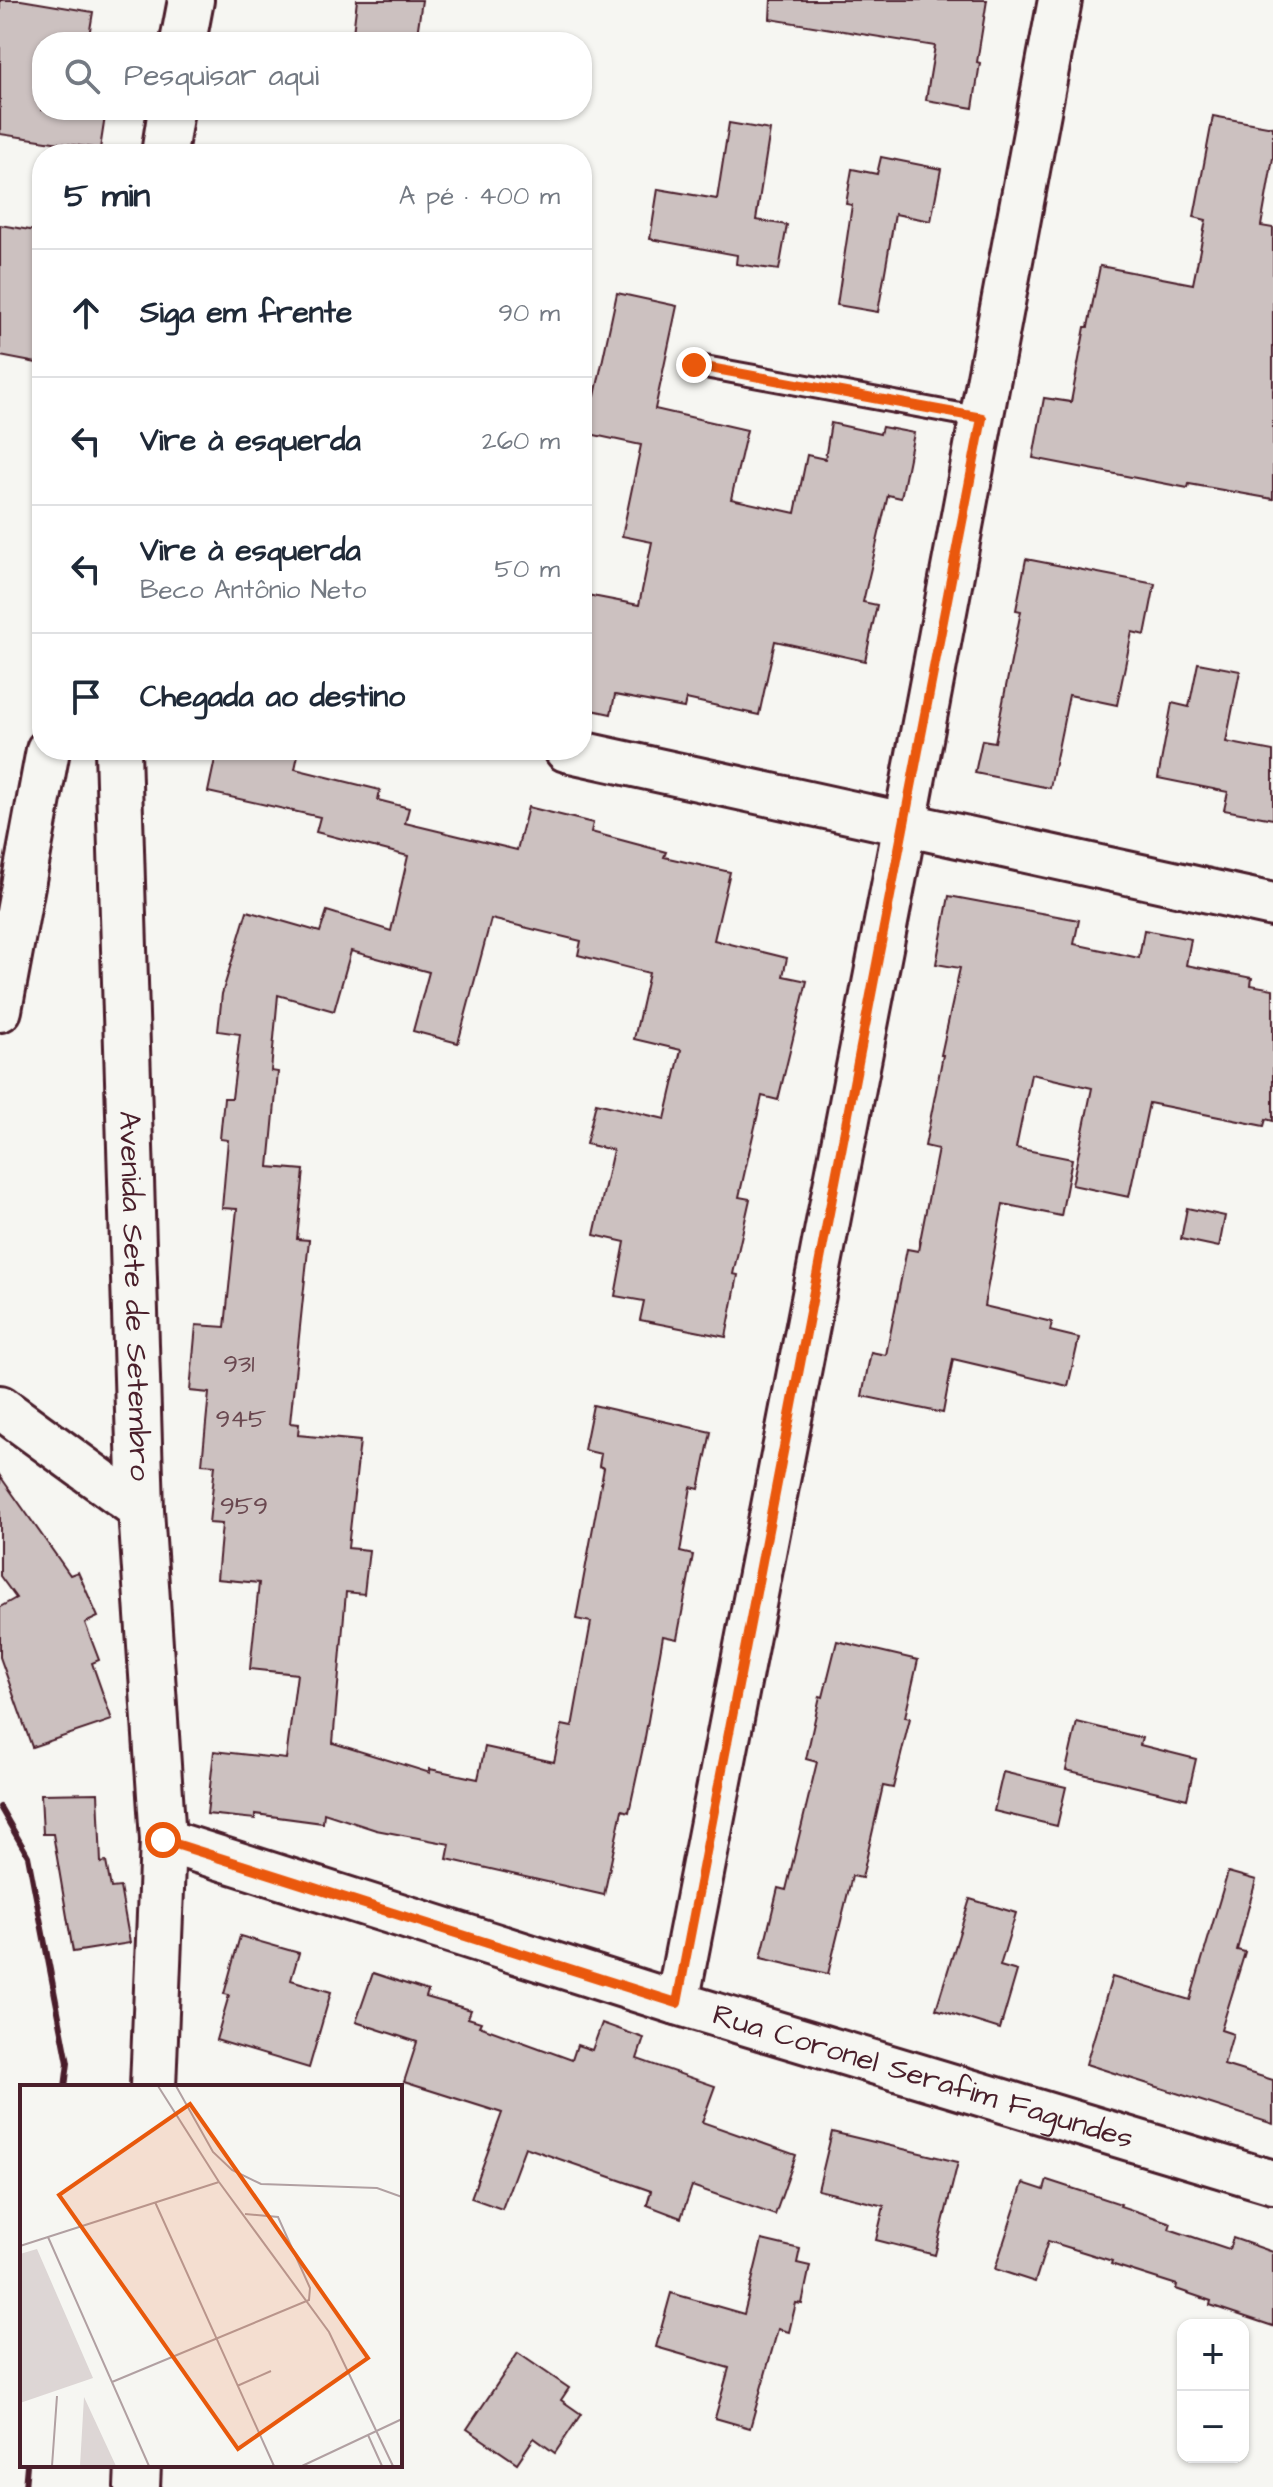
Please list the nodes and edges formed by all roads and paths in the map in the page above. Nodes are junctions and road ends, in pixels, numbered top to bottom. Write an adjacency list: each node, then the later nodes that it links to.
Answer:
1 (191, 0): 3 (street)
2 (1060, 0): 7 (street)
3 (185, 32)
4 (169, 120): 5 (street)
5 (166, 144)
6 (694, 365): 7 (lane)
7 (982, 418): 11 (street)
8 (592, 756): 11 (street)
9 (46, 760): 13 (street)
10 (118, 760): 15 (street, Avenida Sete de Setembro)
11 (905, 824): 12 (street); 17 (street)
12 (1273, 905)
13 (0, 1010)
14 (0, 1407): 15 (street)
15 (141, 1510): 16 (street, Avenida Sete de Setembro)
16 (163, 1840): 17 (street, Rua Coronel Serafim Fagundes); 18 (street, Avenida Sete de Setembro)
17 (677, 2003): 19 (street, Rua Coronel Serafim Fagundes)
18 (153, 2085)
19 (1273, 2182)
20 (138, 2467): 21 (street)
21 (137, 2487)

